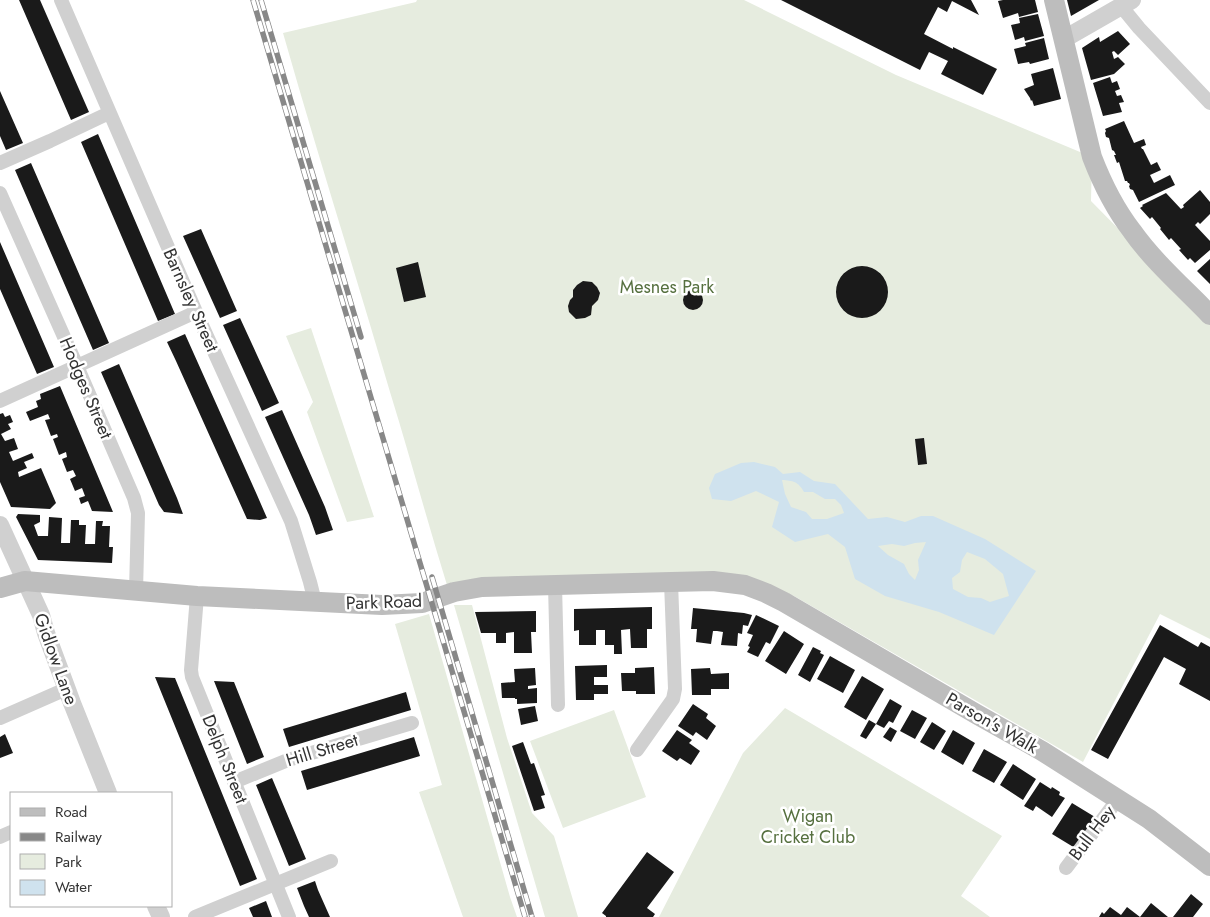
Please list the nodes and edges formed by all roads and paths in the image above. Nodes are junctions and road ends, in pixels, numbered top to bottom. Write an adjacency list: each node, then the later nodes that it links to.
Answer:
1 (61, 0): 6 (street, Barnsley Street)
2 (1054, 0): 4 (main road)
3 (1127, 3): 4 (street); 5 (street)
4 (1064, 39): 10 (main road)
5 (1210, 103)
6 (109, 112): 7 (street); 9 (street, Barnsley Street)
7 (0, 163)
8 (0, 193): 11 (street, Hodges Street)
9 (196, 312): 11 (street); 21 (street, Barnsley Street)
10 (1210, 315)
11 (78, 366): 12 (street); 18 (street, Hodges Street)
12 (0, 401)
13 (0, 526): 14 (street, Gidlow Lane)
14 (25, 581): 17 (main road, Park Road); 18 (main road, Park Road); 22 (street, Gidlow Lane)
15 (671, 582): 16 (main road, Park Road); 19 (main road, Park Road); 26 (street)
16 (554, 585): 21 (main road, Park Road); 23 (street)
17 (0, 588)
18 (136, 591): 20 (main road, Park Road)
19 (766, 593): 29 (main road, Parson's Walk)
20 (197, 596): 21 (main road, Park Road); 27 (street, Delph Street)
21 (315, 602)
22 (66, 689): 24 (street); 28 (street, Gidlow Lane)
23 (558, 705)
24 (0, 718)
25 (412, 723): 27 (street, Hill Street)
26 (637, 750)
27 (234, 782): 33 (street, Delph Street)
28 (105, 792)
29 (1118, 799): 31 (main road, Parson's Walk); 32 (street, Bull Hey)
30 (331, 861): 33 (street)
31 (1210, 866)
32 (1066, 868)
33 (276, 884): 34 (street); 35 (street, Delph Street)
34 (195, 917)
35 (289, 917)

